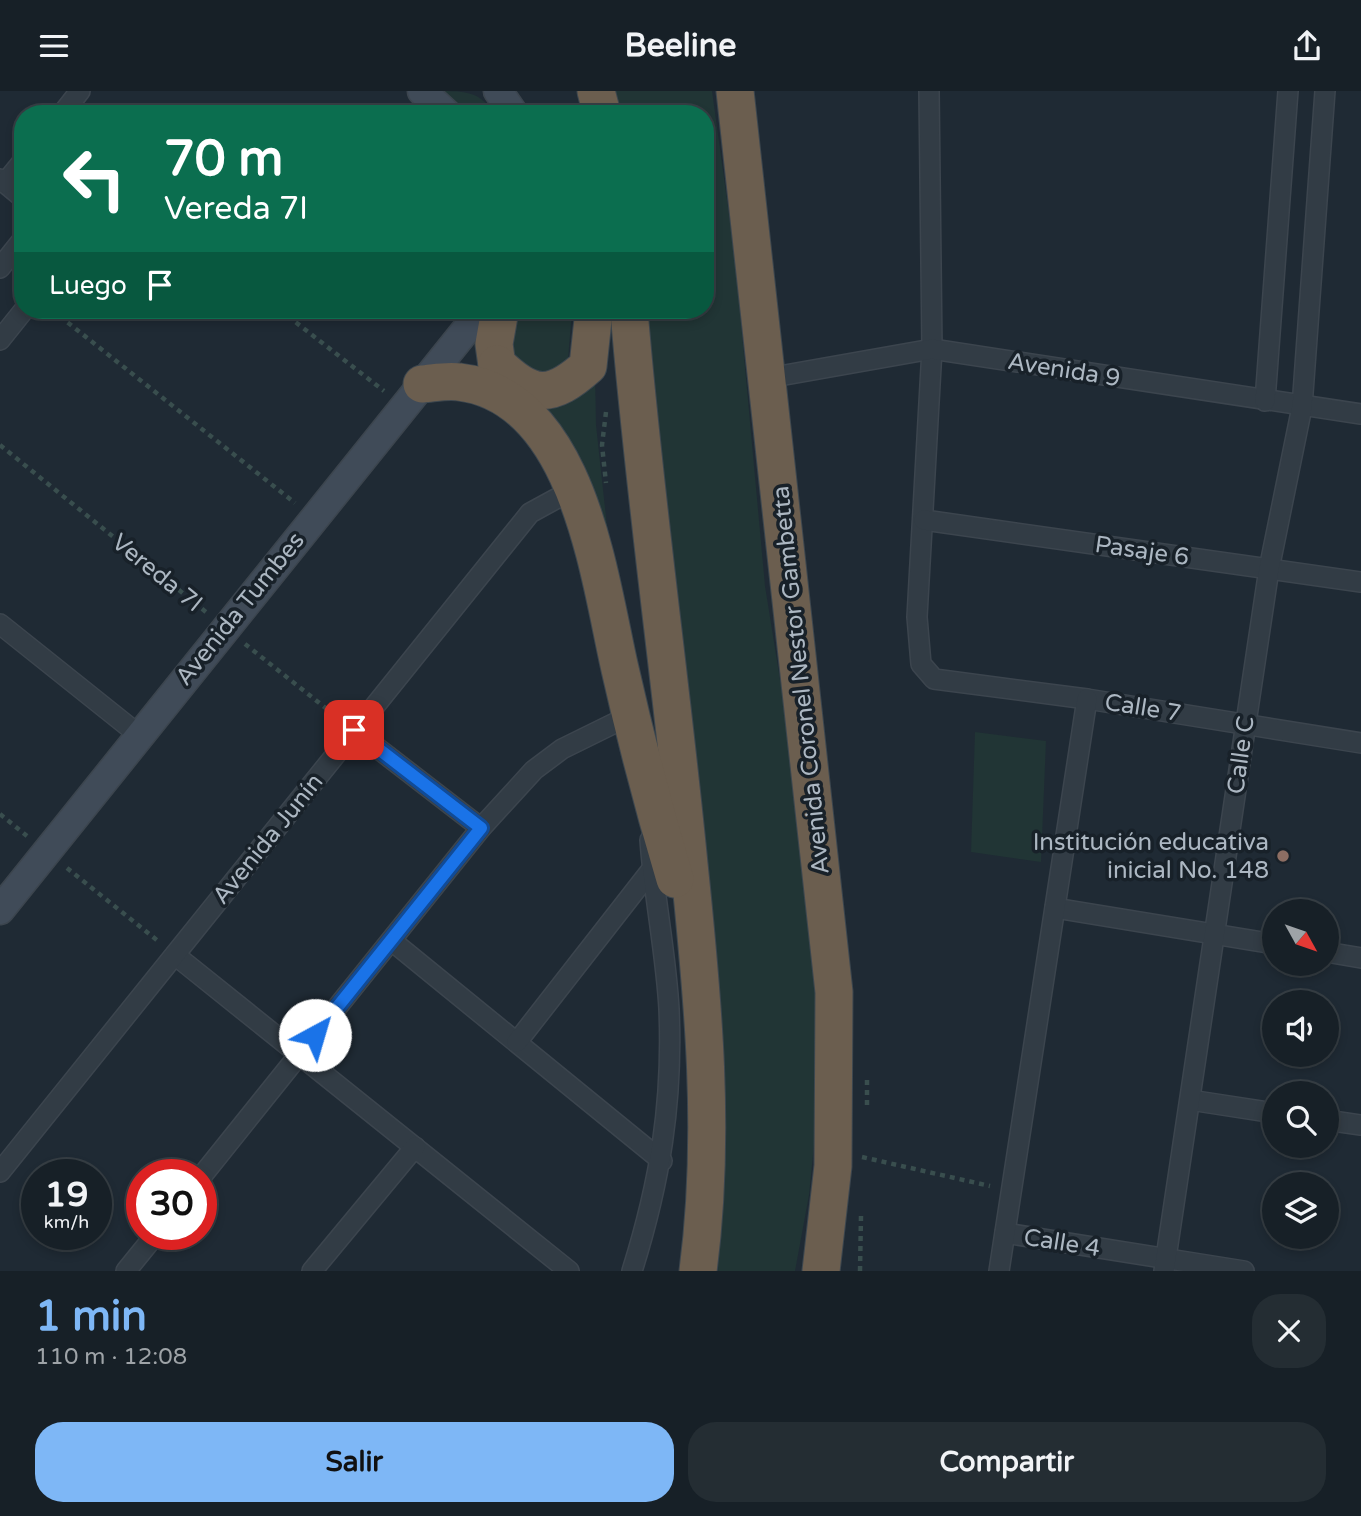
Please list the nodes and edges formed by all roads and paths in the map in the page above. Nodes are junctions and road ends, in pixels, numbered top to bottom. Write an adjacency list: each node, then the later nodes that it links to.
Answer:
1 (80, 91): 7 (street)
2 (422, 91): 8 (street)
3 (735, 91): 20 (highway, Avenida Coronel Nestor Gambetta)
4 (929, 91): 19 (street)
5 (1288, 91): 23 (street)
6 (1325, 91): 24 (street, Calle C)
7 (69, 105)
8 (437, 105)
9 (14, 250): 10 (street)
10 (0, 268)
11 (17, 319): 18 (street)
12 (63, 319): 28 (path)
13 (294, 319): 22 (path)
14 (475, 319): 22 (street, Avenida Tumbes)
15 (498, 319): 21 (highway)
16 (593, 319): 21 (highway)
17 (630, 319): 50 (highway)
18 (0, 340)
19 (932, 349): 20 (street, Avenida 9); 23 (street, Avenida 9); 29 (street)
20 (768, 378): 61 (highway, Avenida Coronel Nestor Gambetta)
21 (500, 381): 22 (highway); 27 (highway)
22 (413, 396): 28 (street, Avenida Tumbes)
23 (1265, 401): 24 (street, Avenida 9)
24 (1302, 407): 25 (street, Avenida 9); 30 (street, Calle C)
25 (1361, 414)
26 (0, 446): 33 (path, Vereda 7I)
27 (574, 489): 35 (highway); 37 (street, Avenida Junín)
28 (313, 518): 33 (street, Avenida Tumbes)
29 (924, 520): 30 (street, Pasaje 6); 34 (street, Calle 7)
30 (1269, 569): 31 (street, Pasaje 6); 36 (street, Calle C)
31 (1361, 582)
32 (0, 624): 38 (street)
33 (225, 628): 37 (path, Vereda 7I); 38 (street, Avenida Tumbes)
34 (1087, 699): 36 (street, Calle 7); 45 (street)
35 (631, 715): 40 (highway); 42 (street)
36 (1246, 725): 39 (street, Calle 7); 47 (street, Calle C)
37 (354, 730): 42 (street); 52 (street, Avenida Junín)
38 (139, 735): 43 (street, Avenida Tumbes)
39 (1361, 743)
40 (646, 786): 44 (street); 50 (highway)
41 (0, 814): 43 (path)
42 (481, 828): 48 (street)
43 (47, 852): 46 (street, Avenida Tumbes); 52 (path)
44 (652, 869): 54 (street); 63 (street)
45 (1055, 908): 47 (street); 65 (street)
46 (0, 910)
47 (1215, 934): 49 (street); 56 (street, Calle C)
48 (392, 941): 54 (street); 55 (street)
49 (1262, 942)
50 (698, 954): 73 (highway)
51 (1339, 954): 53 (street)
52 (175, 955): 55 (street); 64 (street, Avenida Junín)
53 (1361, 958)
54 (517, 1042): 63 (street)
55 (299, 1055): 60 (street); 62 (street)
56 (1190, 1100): 57 (street); 68 (street, Calle C)
57 (1262, 1111)
58 (1339, 1122): 59 (street)
59 (1361, 1125)
60 (415, 1147): 70 (street); 71 (street)
61 (833, 1153): 65 (path); 74 (highway, Avenida Coronel Nestor Gambetta)
62 (215, 1159)
63 (662, 1161): 72 (street)
64 (0, 1171)
65 (1012, 1191): 66 (street)
66 (1005, 1233): 68 (street, Calle 4); 75 (street)
67 (143, 1250): 69 (street)
68 (1165, 1265): 76 (street, Calle 4)
69 (126, 1271)
70 (312, 1271)
71 (569, 1271)
72 (632, 1271)
73 (698, 1271)
74 (821, 1271)
75 (999, 1271)
76 (1244, 1271)

